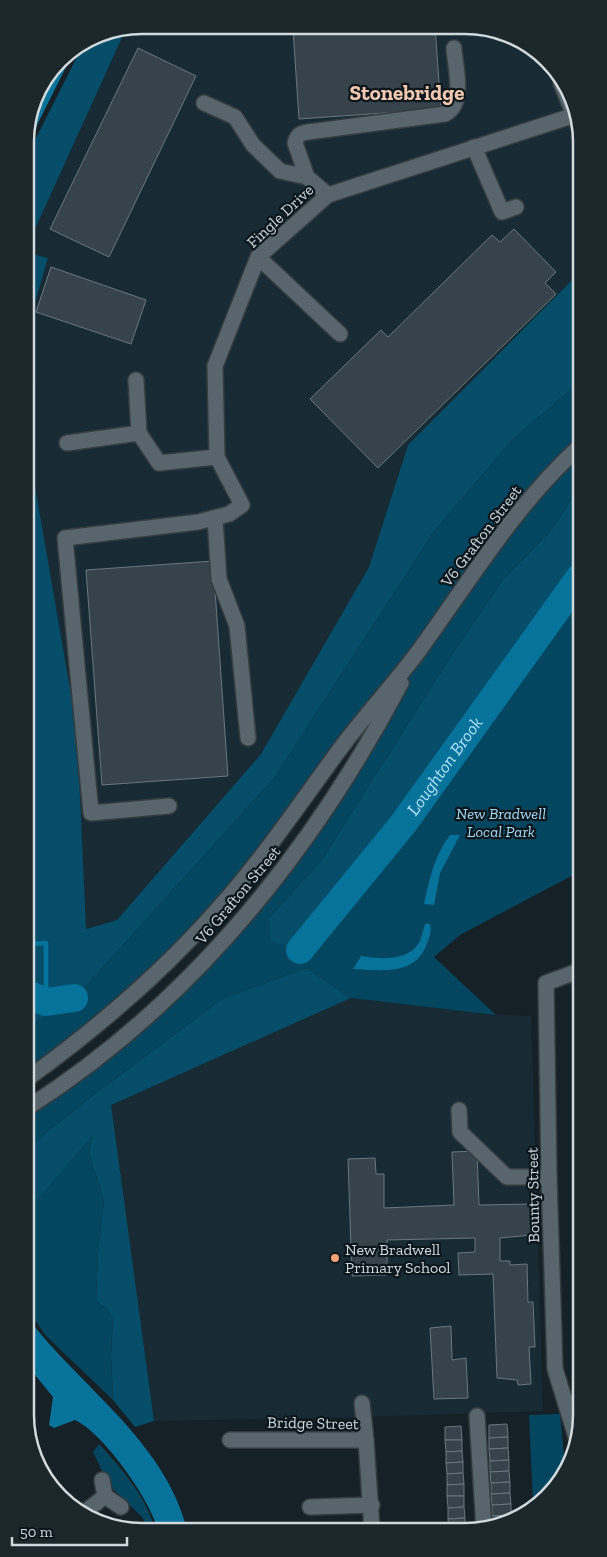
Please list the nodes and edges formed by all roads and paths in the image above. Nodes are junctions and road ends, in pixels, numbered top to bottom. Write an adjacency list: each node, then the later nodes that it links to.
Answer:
1 (454, 48): 5 (street)
2 (204, 103): 5 (street)
3 (570, 117): 4 (street, Fingle Drive)
4 (474, 147): 6 (street, Fingle Drive); 7 (street)
5 (307, 177): 6 (street)
6 (328, 195): 8 (street, Fingle Drive)
7 (516, 207)
8 (258, 257): 9 (street); 14 (street, Fingle Drive)
9 (340, 334)
10 (136, 380): 11 (street)
11 (139, 433): 12 (street); 14 (street)
12 (67, 443)
13 (573, 453): 16 (street, V6 Grafton Street)
14 (217, 457): 15 (street, Fingle Drive)
15 (215, 519): 17 (street); 18 (street)
16 (417, 653): 20 (street, V6 Grafton Street); 21 (street, V6 Grafton Street)
17 (248, 738)
18 (170, 806)
19 (573, 973): 23 (street, Bounty Street)
20 (34, 1073)
21 (34, 1103)
22 (459, 1110): 23 (street)
23 (549, 1177): 26 (street, Bounty Street)
24 (362, 1403): 30 (street)
25 (573, 1403): 26 (street)
26 (566, 1405): 28 (street, Bounty Street)
27 (477, 1416): 37 (street)
28 (572, 1426)
29 (230, 1440): 30 (street, Bridge Street)
30 (366, 1440): 33 (street, Bridge Street)
31 (102, 1480): 32 (street)
32 (105, 1496): 34 (street); 36 (street)
33 (372, 1505): 35 (street); 38 (street, Bridge Street)
34 (121, 1507)
35 (310, 1507)
36 (89, 1509)
37 (483, 1521)
38 (372, 1523)

